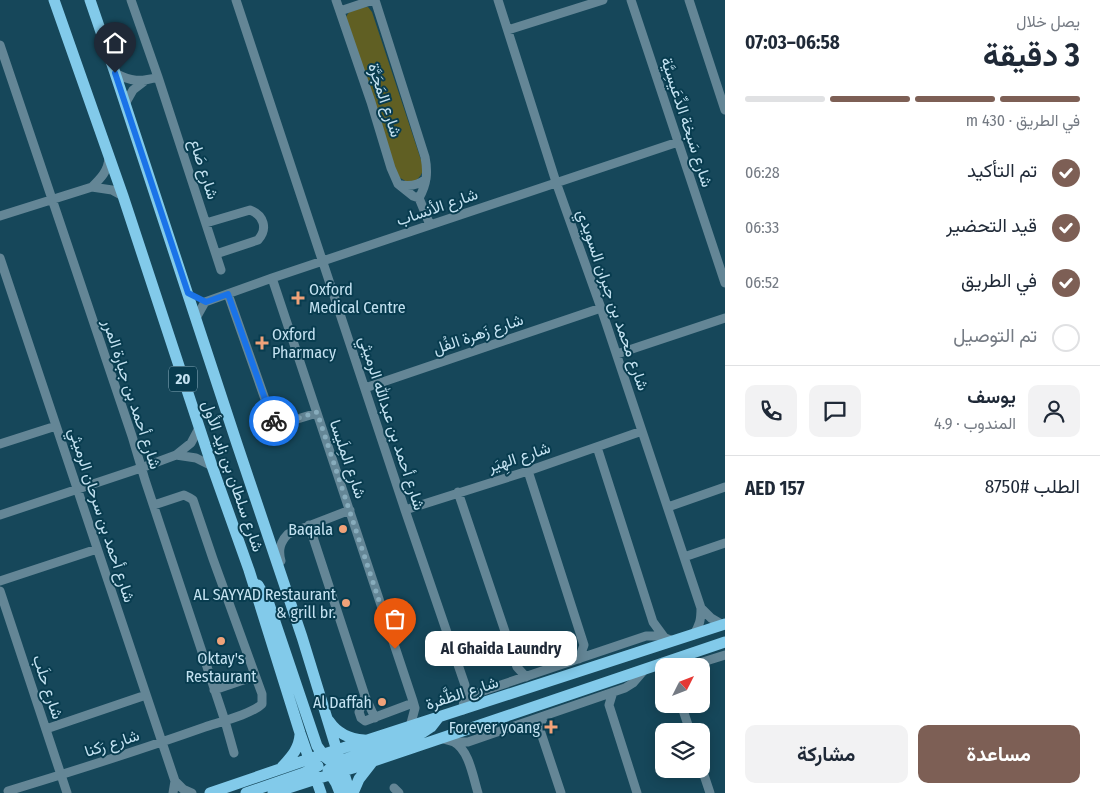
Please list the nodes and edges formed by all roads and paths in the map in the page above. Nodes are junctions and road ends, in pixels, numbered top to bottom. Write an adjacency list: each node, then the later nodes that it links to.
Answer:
1 (54, 0): 20 (main road, شارع سلطان بن زايد الأول / 20)
2 (90, 0): 14 (main road, شارع سلطان بن زايد الأول / 20)
3 (131, 0): 15 (street, شارع صَاع)
4 (236, 0): 33 (street, شارع أحمد بن عبدالله الرميثي)
5 (336, 0): 11 (street, شارع المَجَرَّة)
6 (374, 0): 11 (street); 21 (street, شارع المَجَرَّة)
7 (498, 0): 12 (street, شارع محمد بن جبران السويدي)
8 (603, 0): 12 (street)
9 (631, 0): 19 (street, شارع سَبخة الدِّعَيسِيَّة)
10 (689, 0): 18 (street)
11 (340, 11): 23 (street, شارع المَجَرَّة)
12 (508, 30): 22 (street, شارع محمد بن جبران السويدي)
13 (0, 46): 27 (street, شارع أحمد بن جبارة المرر)
14 (115, 73): 16 (street); 17 (main road, شارع سلطان بن زايد الأول / 20)
15 (158, 77): 16 (street); 29 (street, شارع صَاع)
16 (146, 80): 17 (street)
17 (125, 104): 38 (main road, شارع سلطان بن زايد الأول / 20)
18 (725, 110)
19 (678, 142): 22 (street, شارع الأنساب); 37 (street, شارع سَبخة الدِّعَيسِيَّة)
20 (109, 156): 24 (street); 25 (main road, شارع سلطان بن زايد الأول / 20)
21 (426, 180): 23 (street); 26 (street, شارع المَجَرَّة)
22 (556, 182): 30 (street, شارع الأنساب); 41 (street, شارع محمد بن جبران السويدي)
23 (398, 184): 26 (street)
24 (92, 187): 25 (street); 27 (street)
25 (122, 196): 48 (main road, شارع سلطان بن زايد الأول / 20)
26 (419, 198): 30 (street)
27 (51, 200): 28 (street); 54 (street, شارع أحمد بن جبارة المرر)
28 (0, 216)
29 (206, 223): 31 (street, شارع صَاع); 31 (street)
30 (430, 225): 33 (street, شارع الأنساب)
31 (216, 254): 34 (street, شارع صَاع)
32 (0, 258): 36 (street, شارع أحمد بن سرحان الرميثي)
33 (323, 260): 35 (street, شارع الأنساب); 45 (street, شارع أحمد بن عبدالله الرميثي)
34 (221, 270)
35 (272, 278): 39 (street, شارع الأنساب); 46 (street, شارع المِلَيسا)
36 (4, 281): 47 (street, شارع أحمد بن سرحان الرميثي)
37 (725, 282)
38 (188, 293): 40 (street); 42 (main road, شارع سلطان بن زايد الأول / 20)
39 (228, 294): 40 (street, شارع الأنساب); 46 (street)
40 (206, 302): 42 (street)
41 (601, 308): 44 (street, شارع محمد بن جبران السويدي); 45 (street, شارع زَهرة الفُل)
42 (196, 318): 71 (main road, شارع سلطان بن زايد الأول / 20)
43 (725, 318): 44 (street)
44 (616, 354): 49 (street, شارع محمد بن جبران السويدي)
45 (365, 388): 62 (street, شارع أحمد بن عبدالله الرميثي)
46 (317, 412): 61 (street, شارع المِلَيسا)
47 (56, 426): 50 (street); 57 (street, شارع أحمد بن سرحان الرميثي)
48 (199, 428): 52 (street); 53 (main road, شارع سلطان بن زايد الأول / 20)
49 (642, 431): 51 (street, شارع الهِيَر); 60 (street, شارع محمد بن جبران السويدي)
50 (0, 444)
51 (597, 447): 55 (street, شارع الهِيَر); 73 (street)
52 (176, 455): 53 (street); 54 (street)
53 (212, 466): 68 (main road, شارع سلطان بن زايد الأول / 20)
54 (141, 468): 57 (street); 59 (street, شارع أحمد بن جبارة المرر)
55 (528, 471): 58 (street, شارع الهِيَر); 80 (street)
56 (725, 487): 60 (street)
57 (77, 489): 63 (street); 66 (street, شارع أحمد بن سرحان الرميثي)
58 (458, 492): 62 (street, شارع الهِيَر); 87 (street)
59 (154, 505): 89 (street); 93 (street, شارع أحمد بن جبارة المرر)
60 (668, 507): 67 (street, شارع محمد بن جبران السويدي)
61 (350, 510): 64 (street); 99 (street, شارع المِلَيسا)
62 (405, 510): 92 (street, شارع أحمد بن عبدالله الرميثي)
63 (0, 514)
64 (310, 525): 71 (street); 97 (street)
65 (725, 543): 67 (street)
66 (97, 549): 69 (street); 96 (street, شارع أحمد بن سرحان الرميثي)
67 (684, 557): 72 (street, شارع محمد بن جبران السويدي)
68 (249, 570): 86 (main road); 111 (main road, شارع سلطان بن زايد الأول / 20)
69 (0, 581)
70 (0, 591): 109 (street, شارع حلَب)
71 (290, 602): 77 (main road, شارع سلطان بن زايد الأول / 20)
72 (701, 608): 74 (street); 75 (street)
73 (653, 622): 76 (street); 78 (street)
74 (724, 625): 75 (main road, شارع الظَّفرة)
75 (693, 635): 78 (main road, شارع الظَّفرة)
76 (646, 636): 78 (street); 81 (street)
77 (302, 637): 86 (main road); 102 (main road, شارع سلطان بن زايد الأول / 20)
78 (668, 639): 101 (main road, شارع الظَّفرة)
79 (725, 642): 83 (main road, شارع الظَّفرة)
80 (584, 645): 81 (street); 84 (street)
81 (598, 653): 84 (street)
82 (725, 655): 85 (street)
83 (682, 658)
84 (579, 659): 90 (street)
85 (710, 660)
86 (291, 666): 120 (main road)
87 (517, 667): 90 (street); 91 (street)
88 (655, 668): 95 (street, شارع الظَّفرة); 112 (main road, شارع الظَّفرة)
89 (255, 676): 93 (street); 106 (street, شارع رَكنا)
90 (526, 677): 91 (street)
91 (510, 682): 94 (street)
92 (465, 684): 94 (street); 101 (street, شارع أحمد بن عبدالله الرميثي)
93 (214, 690): 106 (street, شارع أحمد بن جبارة المرر)
94 (480, 692): 101 (street)
95 (613, 692): 98 (street, شارع الظَّفرة); 100 (street)
96 (146, 695): 109 (street); 115 (street, شارع أحمد بن سرحان الرميثي)
97 (365, 696): 104 (street); 104 (street)
98 (596, 698): 100 (street); 103 (street, شارع الظَّفرة)
99 (414, 706): 104 (street); 105 (street, شارع المِلَيسا); 108 (street)
100 (609, 706): 138 (street)
101 (464, 707): 105 (main road, شارع الظَّفرة)
102 (325, 715): 114 (main road); 120 (main road, شارع سلطان بن زايد الأول / 20)
103 (544, 716): 107 (street, شارع الظَّفرة); 110 (street)
104 (375, 718)
105 (433, 719): 108 (main road, شارع الظَّفرة); 120 (main road)
106 (224, 720): 115 (street, شارع رَكنا); 117 (street, شارع أحمد بن جبارة المرر)
107 (528, 722): 110 (street); 113 (street, شارع الظَّفرة)
108 (410, 727): 114 (main road, شارع الظَّفرة)
109 (46, 729): 122 (street, شارع حلَب)
110 (540, 730): 137 (street)
111 (300, 733): 120 (main road, شارع سلطان بن زايد الأول / 20); 121 (main road)
112 (440, 738): 116 (street, شارع الظَّفرة); 119 (main road, شارع الظَّفرة)
113 (476, 739): 116 (street, شارع الظَّفرة); 118 (street)
114 (368, 740): 120 (main road, شارع الظَّفرة)
115 (162, 742): 122 (street, شارع رَكنا); 124 (street, شارع أحمد بن سرحان الرميثي)
116 (454, 742): 118 (street)
117 (234, 752)
118 (465, 754): 136 (street)
119 (373, 761): 120 (main road, شارع الظَّفرة); 135 (main road)
120 (327, 765): 121 (main road, شارع الظَّفرة); 126 (main road, شارع الظَّفرة); 131 (main road); 133 (main road, شارع سلطان بن زايد الأول / 20); 134 (main road); 135 (main road, شارع سلطان بن زايد الأول / 20)
121 (280, 769): 130 (main road, شارع الظَّفرة)
122 (61, 775): 125 (street, شارع رَكنا); 127 (street, شارع حلَب)
123 (705, 778): 139 (street)
124 (175, 781): 128 (street, شارع أحمد بن سرحان الرميثي); 129 (street)
125 (8, 791)
126 (278, 791): 132 (main road)
127 (67, 793)
128 (173, 793)
129 (192, 793)
130 (210, 793)
131 (246, 793)
132 (301, 793)
133 (321, 793)
134 (340, 793)
135 (351, 793)
136 (478, 793)
137 (561, 793)
138 (637, 793)
139 (710, 793)

